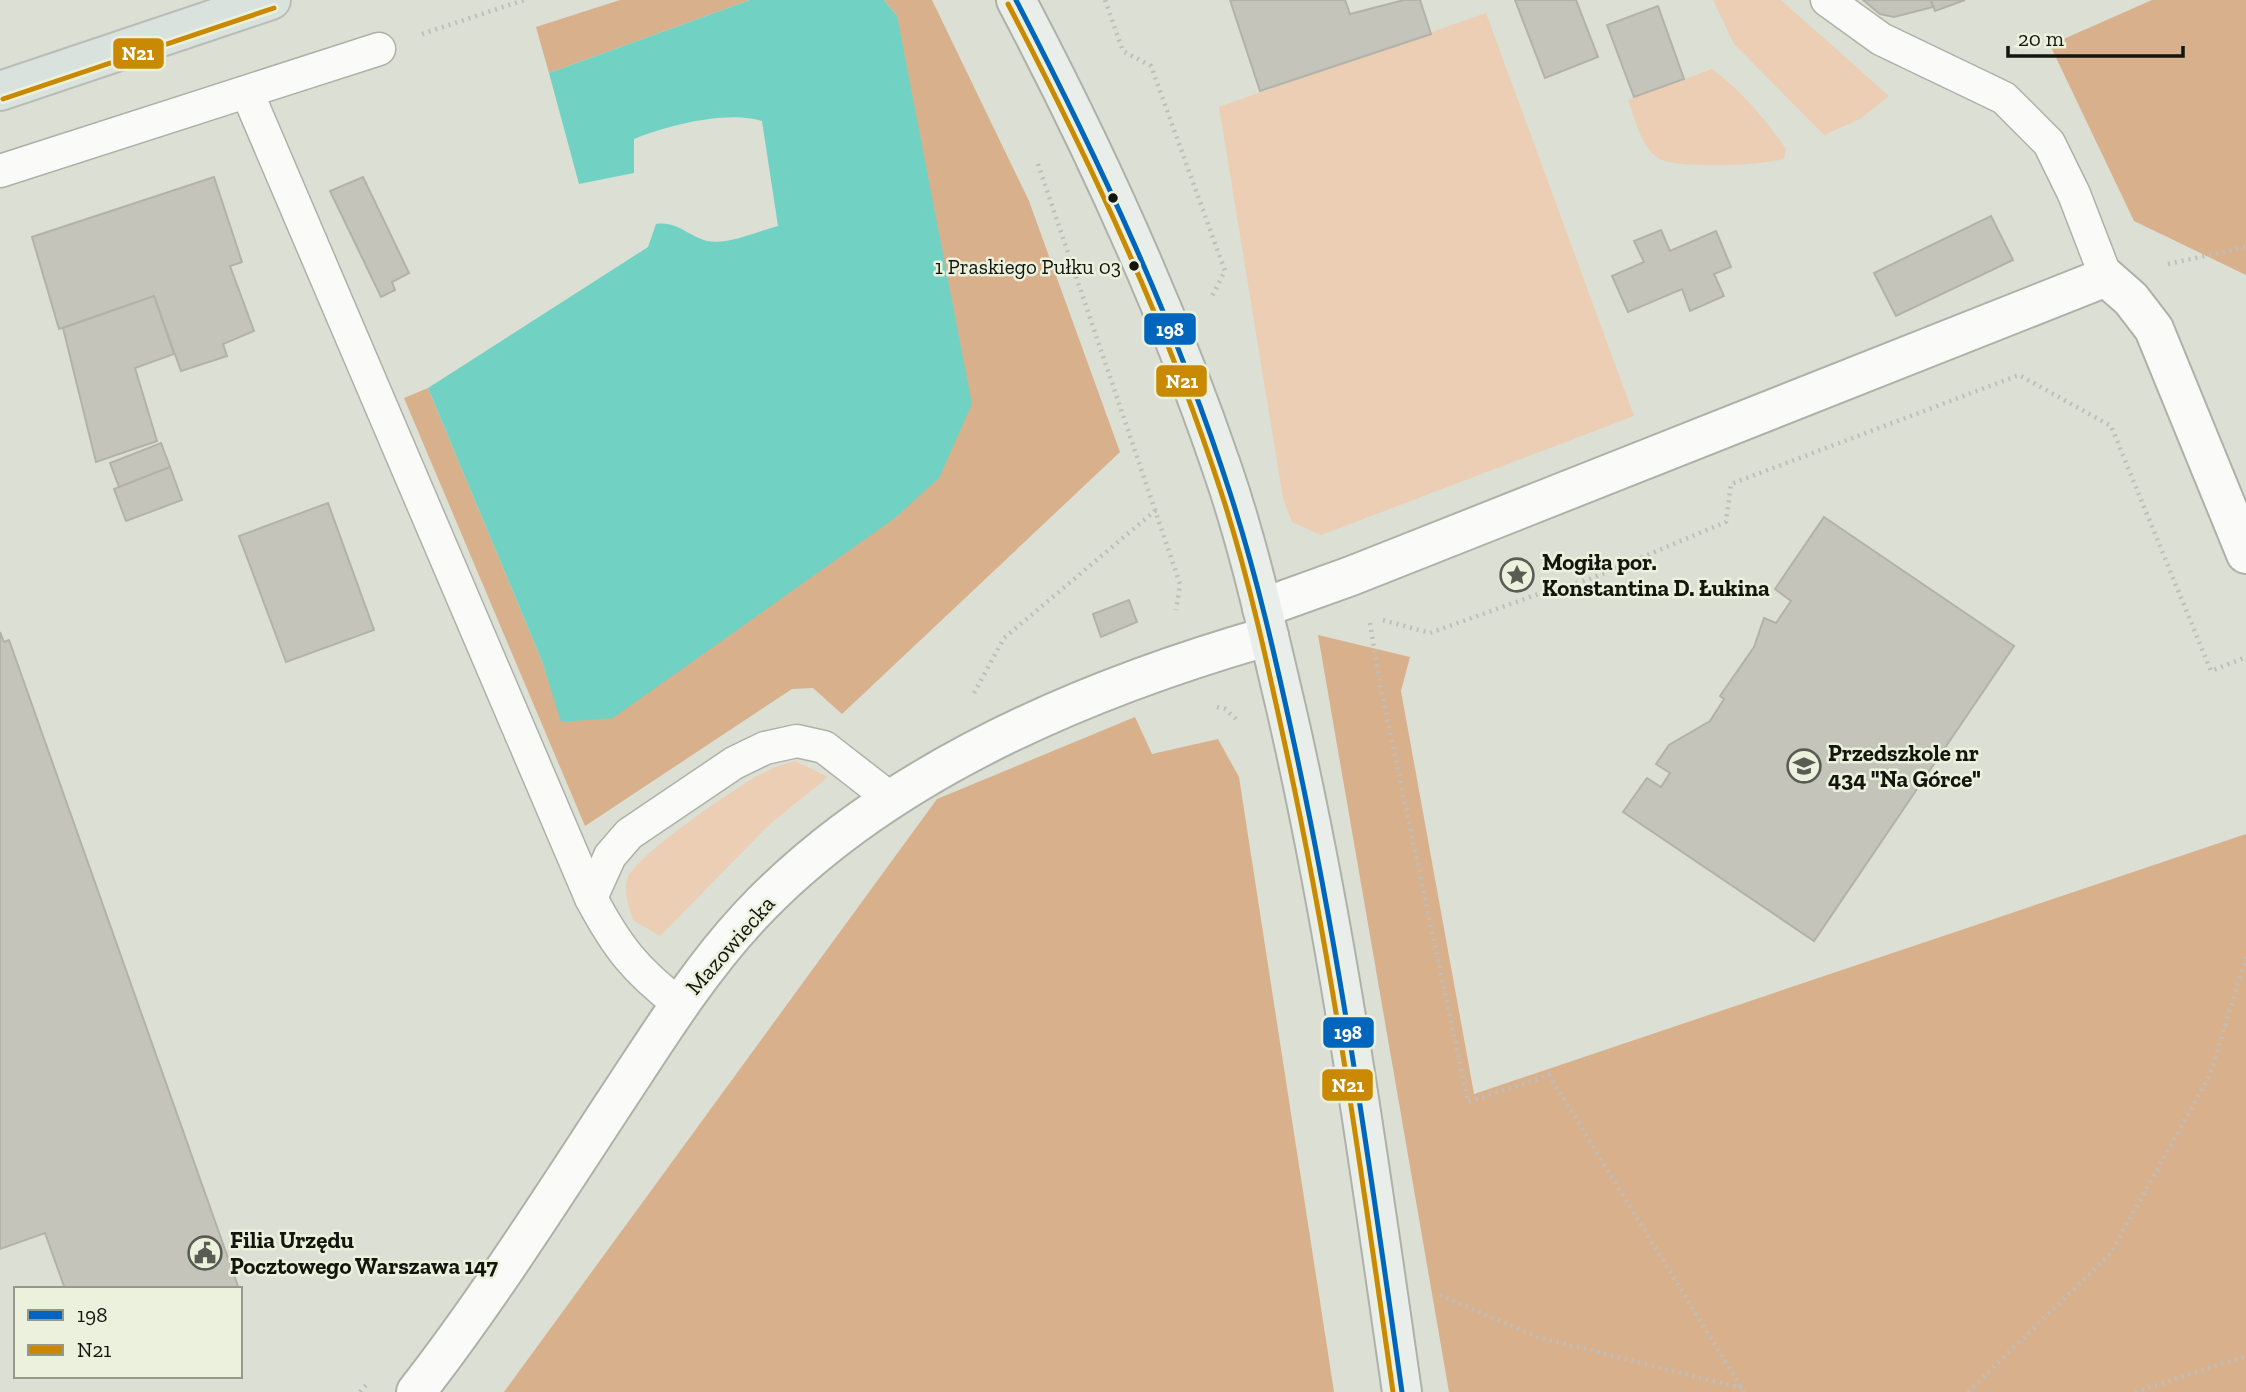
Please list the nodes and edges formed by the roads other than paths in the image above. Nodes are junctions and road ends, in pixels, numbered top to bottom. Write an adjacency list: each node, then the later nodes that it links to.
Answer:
1 (271, 0): 7 (main road)
2 (1016, 0): 6 (street)
3 (1047, 0): 6 (street)
4 (1827, 0): 10 (lane)
5 (379, 49): 8 (lane)
6 (1058, 80): 12 (street)
7 (0, 91)
8 (247, 92): 9 (lane); 14 (lane)
9 (0, 171)
10 (2106, 277): 11 (street); 12 (street, Mazowiecka)
11 (2246, 554)
12 (1265, 622): 13 (street, Mazowiecka); 17 (street)
13 (891, 799): 14 (lane); 15 (street, Mazowiecka)
14 (591, 898): 15 (lane)
15 (679, 1004): 16 (street, Mazowiecka)
16 (416, 1392)
17 (1402, 1392)

